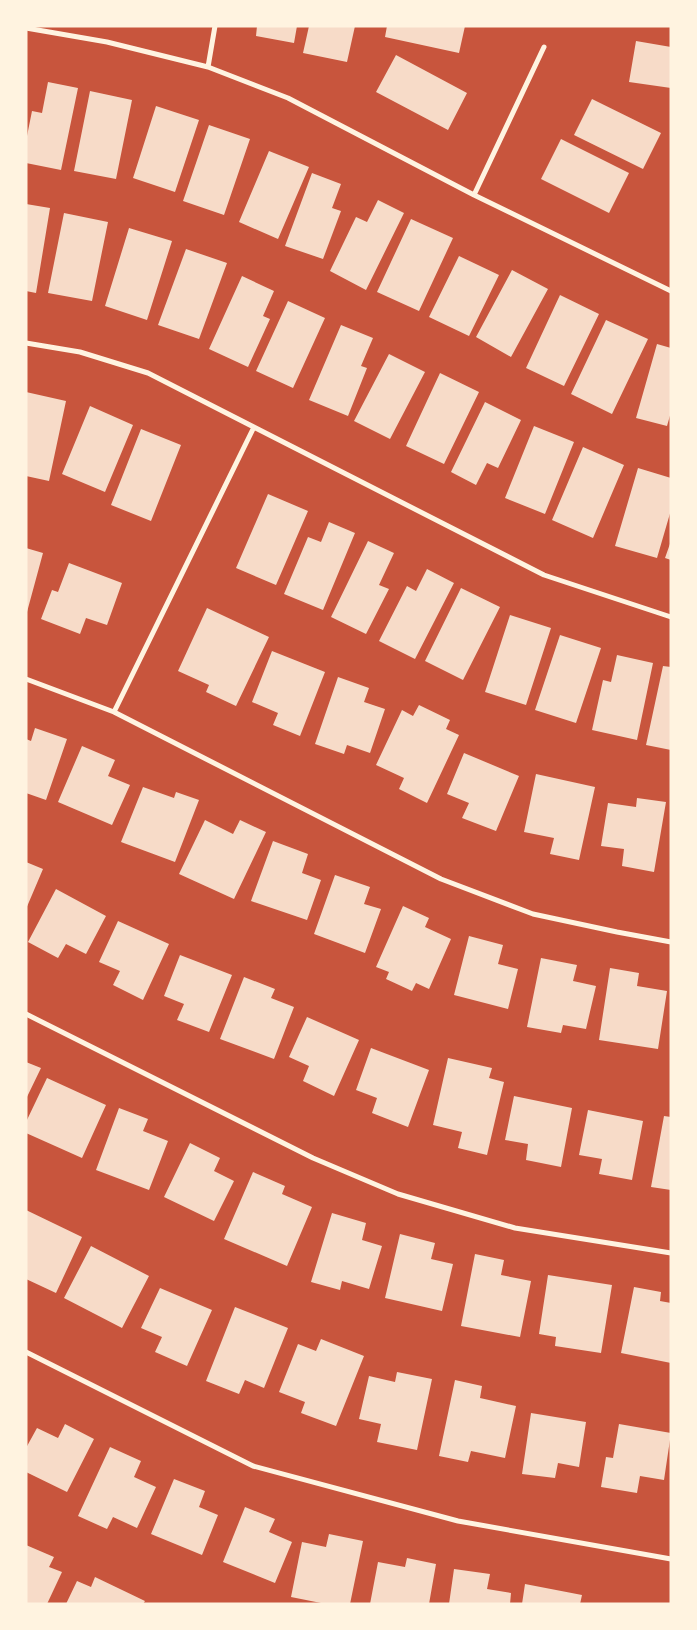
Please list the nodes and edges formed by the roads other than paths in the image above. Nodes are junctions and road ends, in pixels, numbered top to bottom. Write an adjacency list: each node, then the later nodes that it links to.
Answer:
1 (215, 26): 4 (street)
2 (26, 28): 4 (street)
3 (544, 47): 5 (street)
4 (208, 67): 5 (street)
5 (474, 195): 6 (street)
6 (671, 291)
7 (26, 343): 8 (street)
8 (254, 427): 9 (street); 11 (street)
9 (671, 617)
10 (26, 679): 11 (street)
11 (114, 712): 12 (street)
12 (671, 942)
13 (26, 1014): 14 (street)
14 (671, 1253)
15 (26, 1352): 16 (street)
16 (671, 1559)

